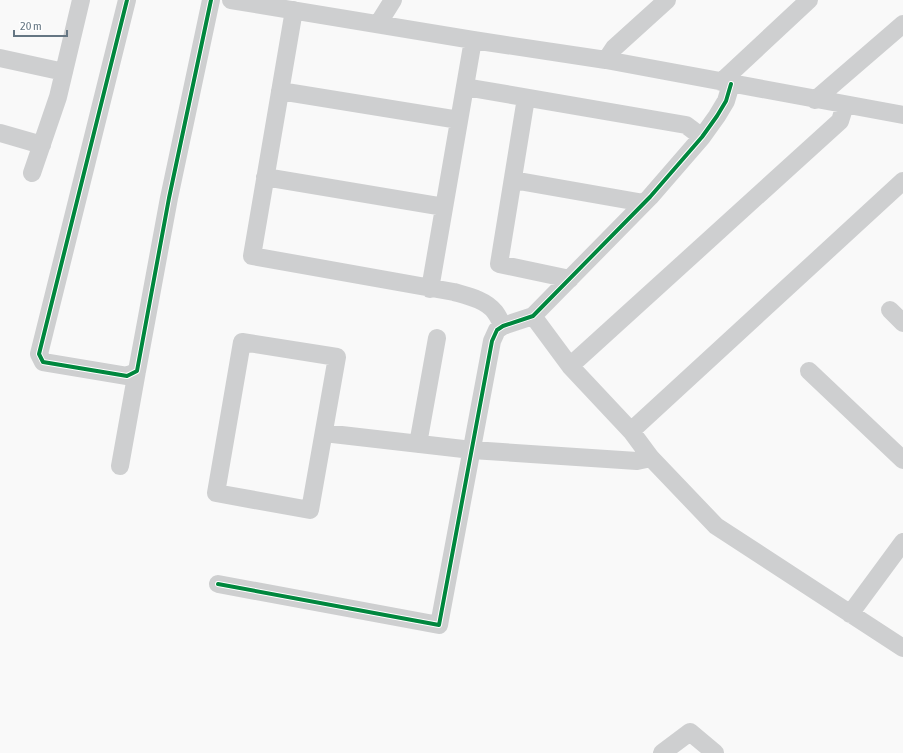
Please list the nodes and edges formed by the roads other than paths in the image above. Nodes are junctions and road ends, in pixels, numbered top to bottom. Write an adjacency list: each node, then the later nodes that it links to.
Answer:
1 (81, 0): 14 (street)
2 (127, 0): 40 (street)
3 (211, 0): 40 (street)
4 (231, 0): 8 (street)
5 (393, 0): 9 (street)
6 (667, 0): 13 (street)
7 (809, 0): 15 (street)
8 (294, 10): 9 (street); 17 (street)
9 (378, 24): 11 (street)
10 (903, 24): 19 (street)
11 (473, 40): 13 (street); 16 (street)
12 (0, 58): 14 (street)
13 (606, 60): 15 (street)
14 (64, 72): 25 (street)
15 (726, 83): 19 (street); 24 (street)
16 (465, 88): 18 (street); 22 (street)
17 (280, 91): 22 (street); 27 (street)
18 (526, 98): 24 (street); 28 (street)
19 (815, 100): 20 (street)
20 (845, 105): 21 (street); 39 (street)
21 (903, 116)
22 (459, 120): 31 (street)
23 (0, 133): 25 (street)
24 (702, 137): 30 (street)
25 (42, 145): 26 (street)
26 (32, 173)
27 (265, 177): 31 (street); 33 (street)
28 (513, 180): 30 (street); 32 (street)
29 (903, 181): 42 (street)
30 (644, 203): 32 (street)
31 (444, 207): 33 (street)
32 (570, 279): 35 (street)
33 (430, 289): 37 (street)
34 (890, 310): 36 (street)
35 (533, 316): 37 (street); 39 (street)
36 (903, 323)
37 (503, 326): 45 (street)
38 (437, 338): 44 (street)
39 (570, 366): 42 (street)
40 (137, 371): 48 (street)
41 (809, 371): 47 (street)
42 (631, 431): 46 (street)
43 (324, 433): 43 (street); 44 (street)
44 (418, 444): 45 (street)
45 (472, 450): 46 (street); 50 (street)
46 (651, 458): 51 (street)
47 (903, 460)
48 (120, 466)
49 (903, 542): 51 (street)
50 (218, 584)
51 (850, 614): 52 (street)
52 (903, 648)
53 (662, 753): 54 (street)
54 (715, 753)

